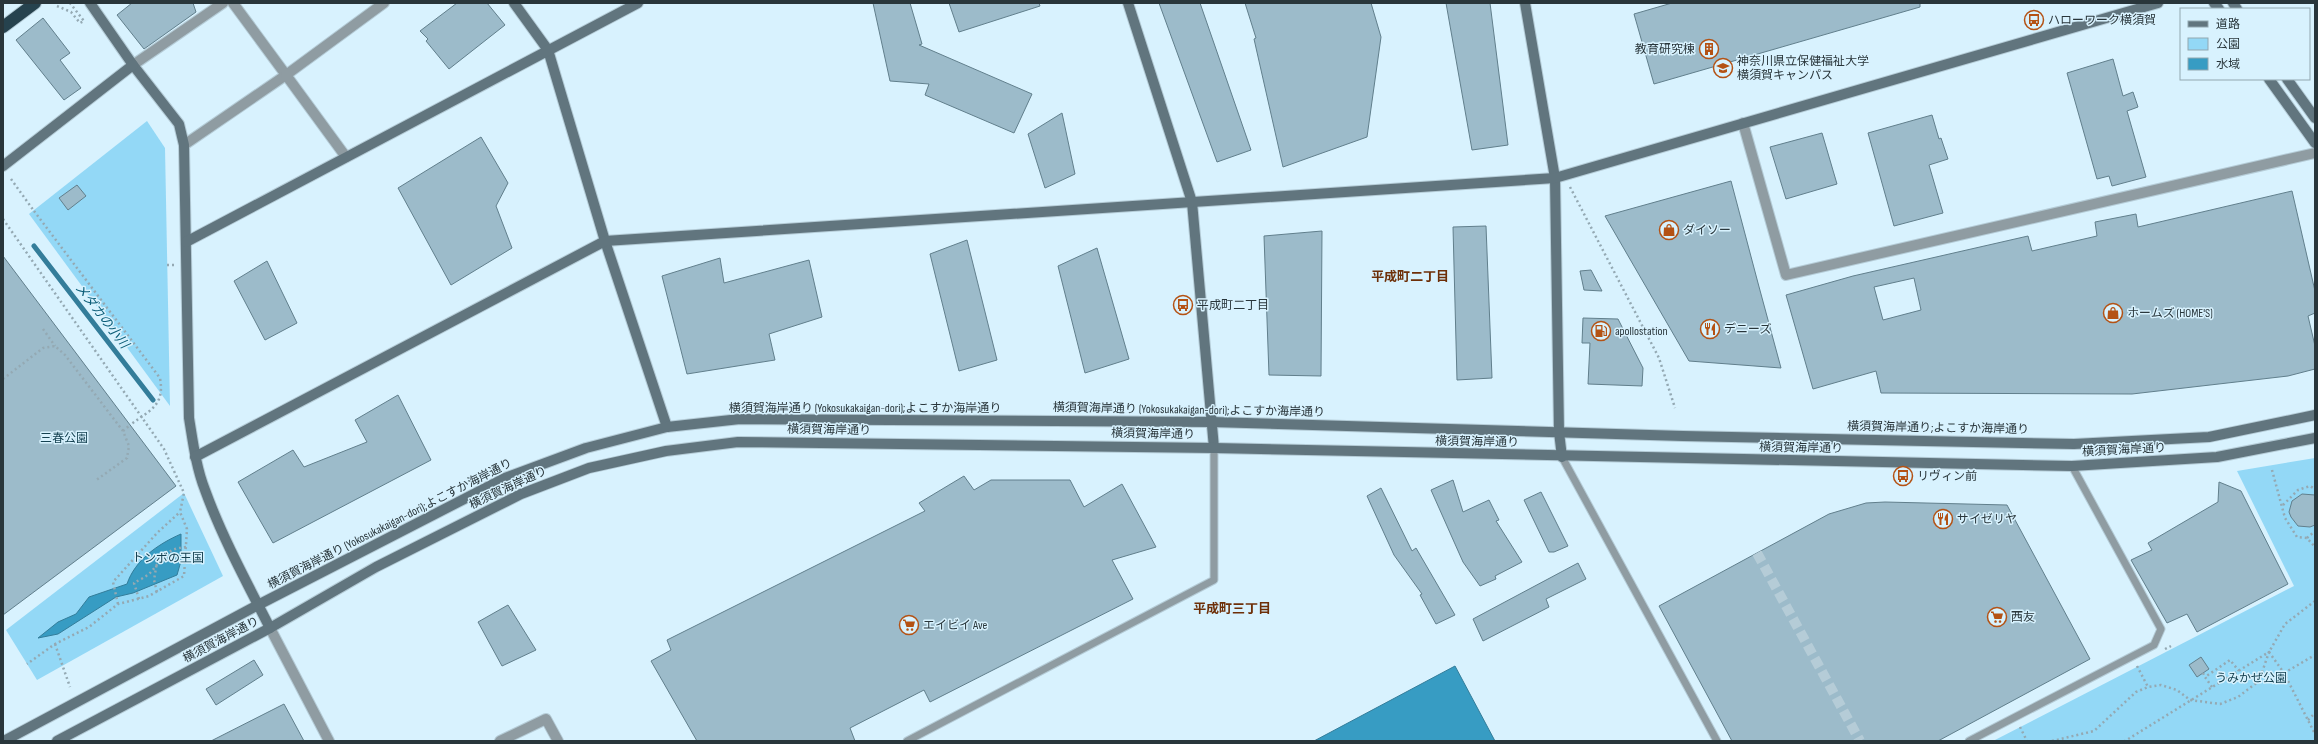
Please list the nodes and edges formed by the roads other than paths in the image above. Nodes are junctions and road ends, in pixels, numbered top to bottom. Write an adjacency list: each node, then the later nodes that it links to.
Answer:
1 (35, 3): 11 (highway)
2 (90, 3): 13 (street)
3 (223, 3): 13 (street)
4 (233, 3): 14 (street)
5 (384, 3): 14 (street)
6 (514, 3): 12 (street)
7 (638, 3): 12 (street)
8 (1128, 3): 25 (street)
9 (1525, 3): 24 (street)
10 (2158, 3): 18 (street)
11 (3, 27)
12 (548, 50): 22 (street); 26 (street)
13 (133, 65): 20 (street); 23 (street)
14 (286, 74): 20 (street); 22 (street)
15 (2270, 80): 19 (street)
16 (2288, 80): 17 (street)
17 (2315, 118)
18 (1743, 123): 21 (street); 24 (street)
19 (2315, 143)
20 (184, 145): 27 (street)
21 (2315, 153)
22 (346, 157): 27 (street)
23 (3, 166)
24 (1560, 177): 25 (street); 31 (street)
25 (1192, 202): 26 (street); 29 (street)
26 (605, 241): 30 (street); 34 (street)
27 (186, 242): 34 (street)
28 (2315, 415): 31 (street, 横須賀海岸通り;よこすか海岸通り)
29 (1212, 422): 30 (street, 横須賀海岸通り (Yokosukakaigan-dori);よこすか海岸通り); 31 (street, 横須賀海岸通り (Yokosukakaigan-dori);よこすか海岸通り); 33 (street)
30 (667, 427): 37 (street, 横須賀海岸通り (Yokosukakaigan-dori);よこすか海岸通り)
31 (1559, 432): 35 (street)
32 (2315, 438): 36 (street, 横須賀海岸通り)
33 (1214, 448): 35 (street, 横須賀海岸通り); 38 (street, 横須賀海岸通り); 44 (lane)
34 (195, 457): 37 (street)
35 (1562, 457): 36 (street, 横須賀海岸通り); 45 (lane)
36 (2072, 466): 46 (lane)
37 (258, 605): 38 (street); 39 (street, 横須賀海岸通り (Yokosukakaigan-dori);よこすか海岸通り)
38 (270, 628): 40 (street, 横須賀海岸通り); 41 (street)
39 (4, 741)
40 (57, 741)
41 (329, 741)
42 (500, 741): 43 (street)
43 (558, 741)
44 (908, 741)
45 (1717, 741)
46 (1969, 741)

